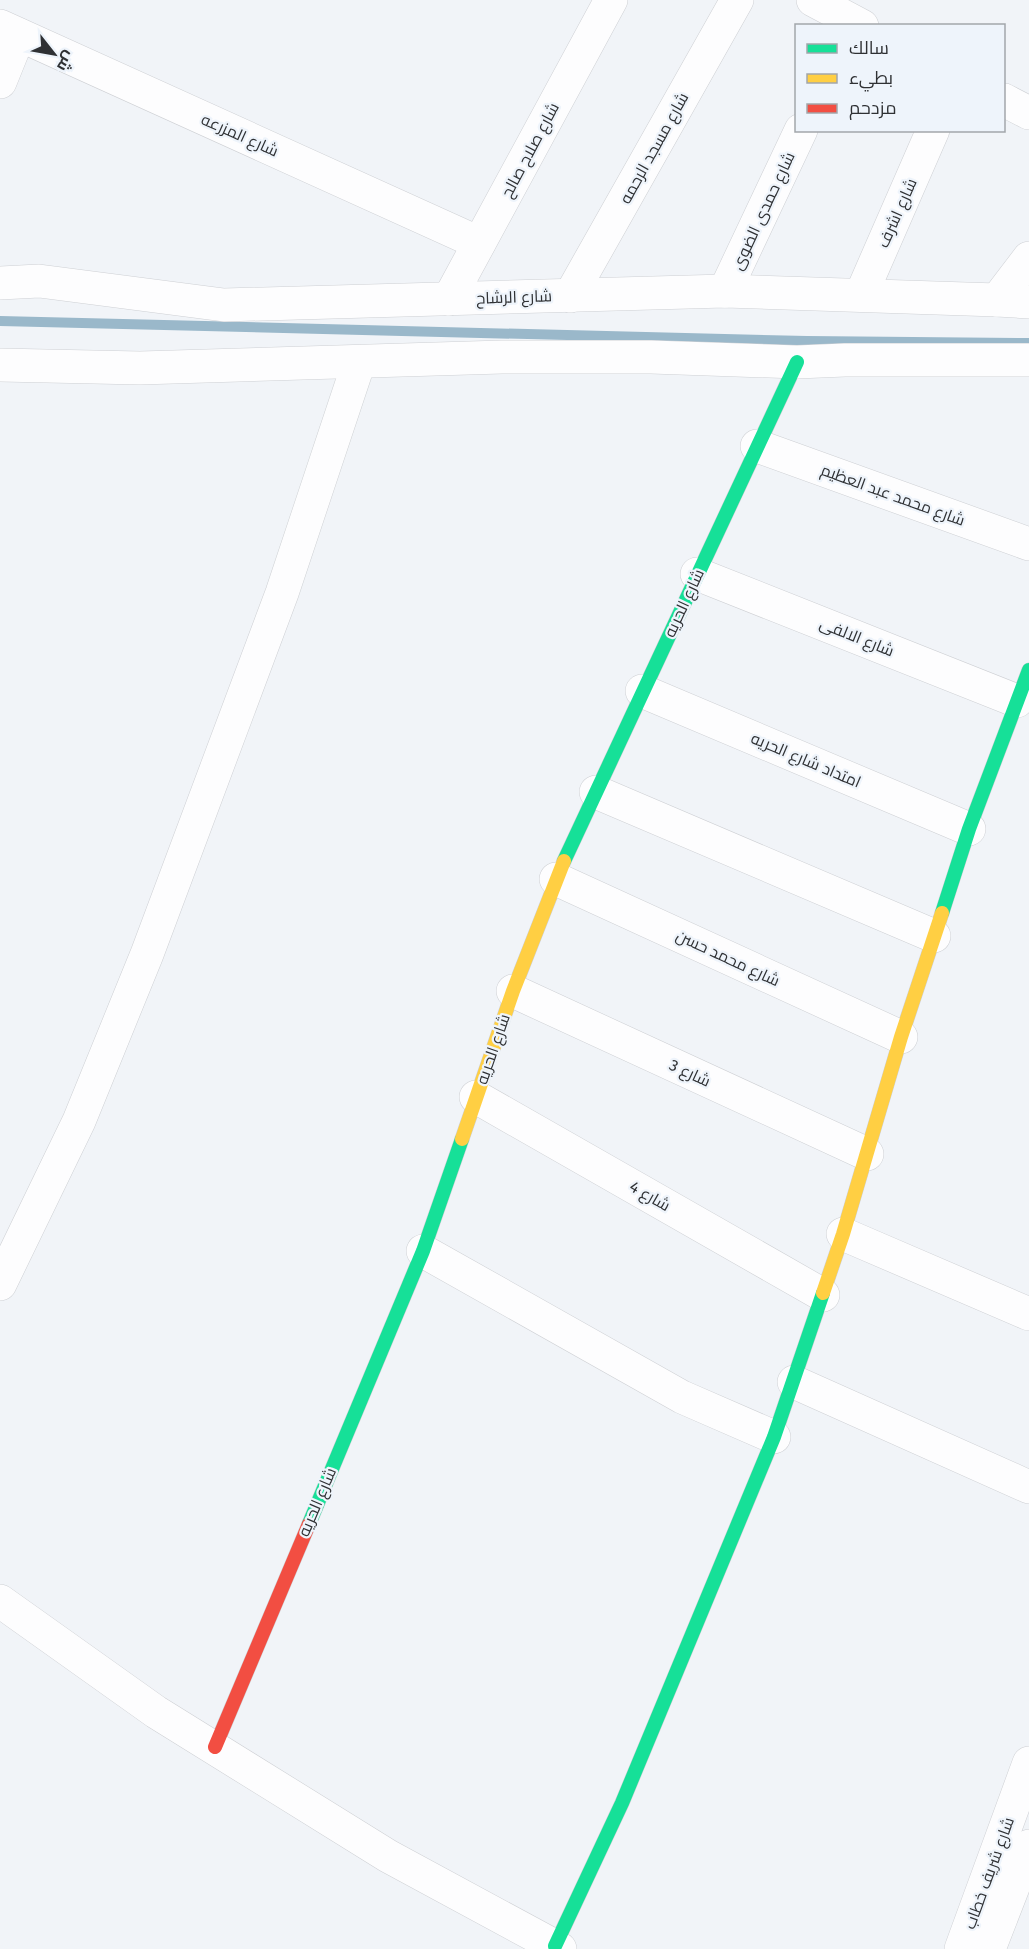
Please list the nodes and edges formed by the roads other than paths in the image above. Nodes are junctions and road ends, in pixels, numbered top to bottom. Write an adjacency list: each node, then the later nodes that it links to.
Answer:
1 (611, 0): 11 (street, شارع صلاح صالح)
2 (737, 0): 16 (street, شارع مسجد الرحمه)
3 (813, 0): 4 (street)
4 (855, 24)
5 (10, 31): 6 (street); 11 (street, شارع المزرعه)
6 (0, 82)
7 (1005, 101): 8 (street)
8 (1029, 113)
9 (800, 132): 14 (street, شارع حمدى الضوى)
10 (932, 132): 15 (street, شارع اشرف)
11 (479, 243): 17 (street, شارع صلاح صالح)
12 (1029, 258): 18 (street)
13 (0, 283): 17 (street, شارع الرشاح)
14 (725, 291): 15 (street, شارع الرشاح); 16 (street, شارع الرشاح)
15 (861, 295): 18 (street, شارع الرشاح)
16 (570, 296): 17 (street, شارع الرشاح)
17 (449, 299)
18 (997, 300): 19 (street, شارع الرشاح)
19 (1029, 302)
20 (1029, 360): 22 (street)
21 (359, 362): 22 (street); 23 (street); 40 (street)
22 (796, 362): 24 (street, شارع الحريه)
23 (0, 365)
24 (757, 446): 25 (street, شارع محمد عبد العظيم); 26 (street, شارع الحريه)
25 (1029, 544)
26 (697, 574): 28 (street, شارع الحريه); 29 (street, شارع الالفى)
27 (1029, 670): 29 (street)
28 (642, 691): 30 (street, شارع الحريه); 31 (street, امتداد شارع الحريه)
29 (1017, 701): 31 (street)
30 (596, 792): 32 (street, شارع الحريه); 33 (street)
31 (969, 829): 33 (street)
32 (556, 879): 34 (street, شارع الحريه); 35 (street, شارع محمد حسن)
33 (934, 936): 35 (street)
34 (513, 991): 36 (street, شارع الحريه); 37 (street, شارع 3)
35 (901, 1036): 37 (street)
36 (476, 1097): 39 (street, شارع الحريه); 41 (street, شارع 4)
37 (867, 1154): 38 (street)
38 (843, 1234): 41 (street); 42 (street)
39 (423, 1251): 44 (street); 47 (street, شارع الحريه)
40 (0, 1284)
41 (823, 1295): 43 (street)
42 (1029, 1314)
43 (794, 1382): 44 (street); 45 (street)
44 (774, 1437): 50 (street)
45 (1029, 1487)
46 (0, 1601): 47 (street)
47 (215, 1747): 50 (street)
48 (1029, 1763): 51 (street, شارع شريف خطاب)
49 (1029, 1846): 52 (street, شارع شريف خطاب)
50 (557, 1948)
51 (961, 1949)
52 (989, 1949)

